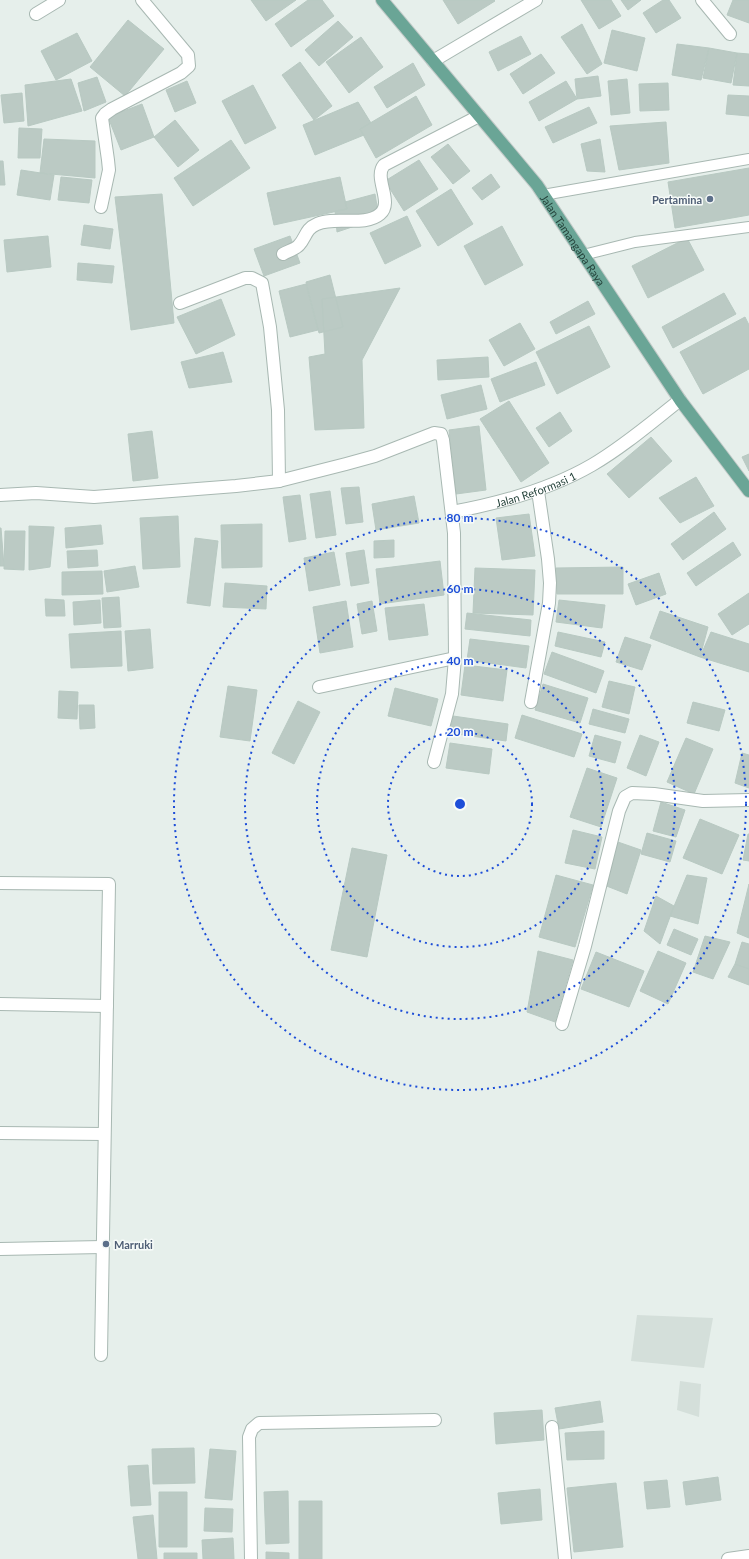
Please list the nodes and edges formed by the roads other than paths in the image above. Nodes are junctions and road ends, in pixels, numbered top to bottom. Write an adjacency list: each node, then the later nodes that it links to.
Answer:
1 (59, 0): 6 (street)
2 (142, 0): 12 (street)
3 (382, 0): 8 (main road, Jalan Tamangapa Raya)
4 (536, 0): 8 (street)
5 (702, 0): 7 (street)
6 (36, 14)
7 (730, 34)
8 (433, 61): 9 (main road, Jalan Tamangapa Raya)
9 (479, 116): 11 (main road, Jalan Tamangapa Raya); 14 (street)
10 (749, 160): 11 (lane)
11 (543, 195): 15 (main road, Jalan Tamangapa Raya)
12 (101, 206)
13 (749, 227): 15 (lane)
14 (283, 254)
15 (583, 255): 17 (main road, Jalan Tamangapa Raya)
16 (180, 304): 18 (street)
17 (680, 400): 19 (street, Jalan Reformasi 1); 20 (main road, Jalan Tamangapa Raya)
18 (279, 481): 21 (street); 22 (street)
19 (538, 491): 22 (street, Jalan Reformasi 1); 25 (street)
20 (749, 491)
21 (0, 495)
22 (452, 512): 23 (street)
23 (455, 658): 24 (street); 26 (street)
24 (319, 687)
25 (531, 702)
26 (434, 762)
27 (749, 800): 31 (street)
28 (0, 883): 30 (street)
29 (0, 1004): 30 (street)
30 (107, 1006): 33 (street)
31 (562, 1024)
32 (0, 1133): 33 (street)
33 (104, 1134): 34 (street)
34 (102, 1247): 35 (street); 36 (street)
35 (0, 1249)
36 (100, 1355)
37 (435, 1420): 40 (street)
38 (552, 1427): 41 (street)
39 (749, 1556): 42 (street)
40 (251, 1559)
41 (565, 1559)
42 (728, 1559)

